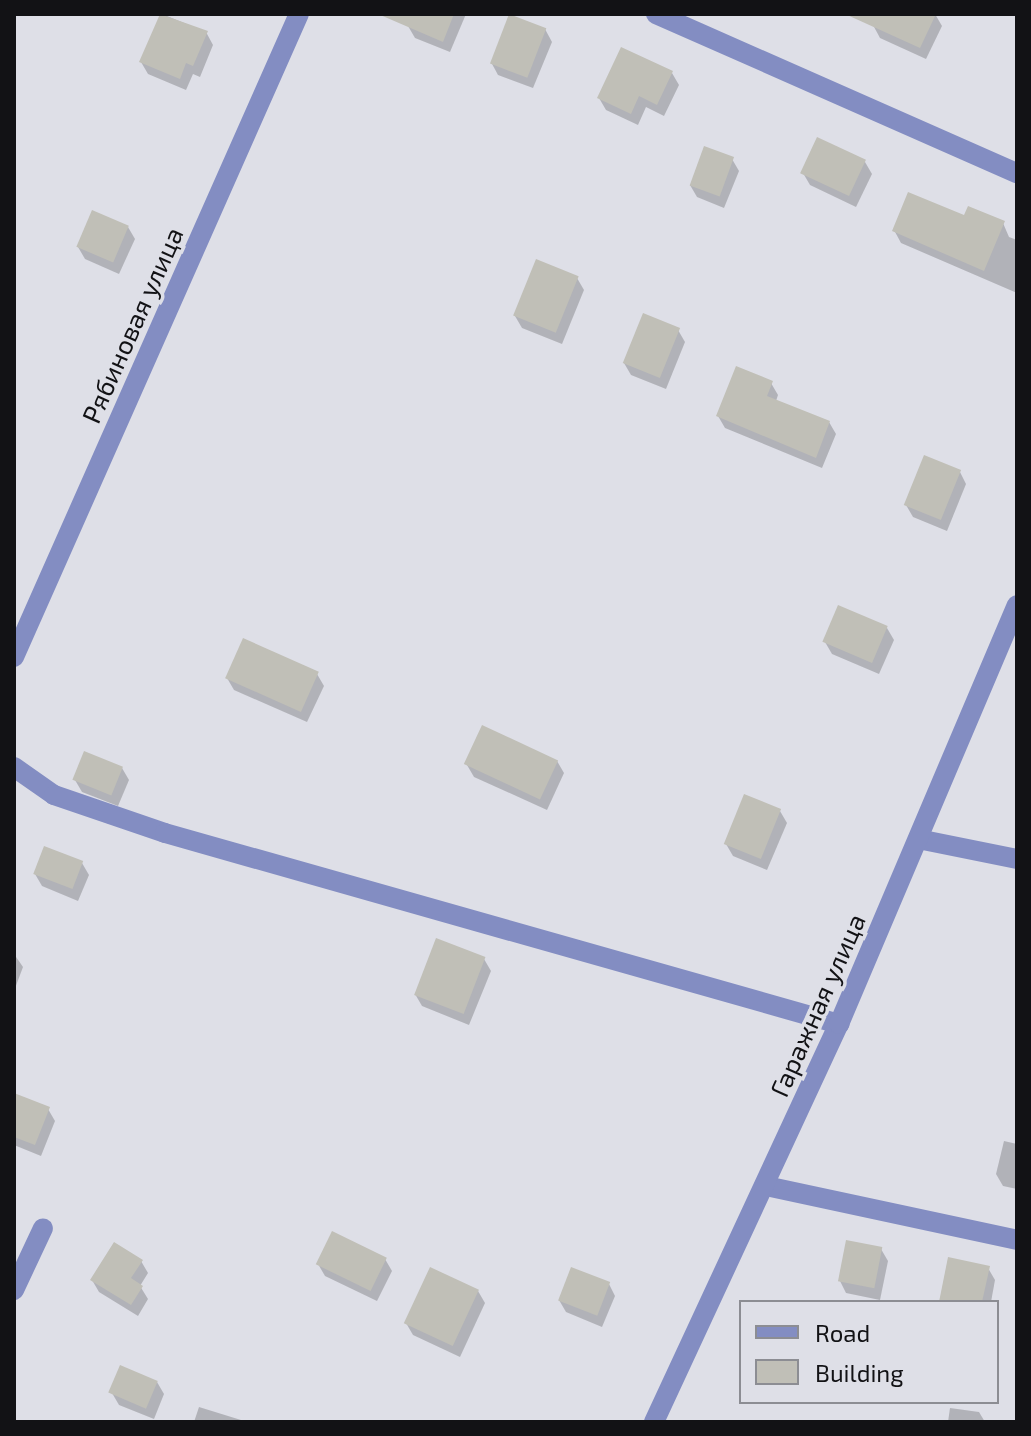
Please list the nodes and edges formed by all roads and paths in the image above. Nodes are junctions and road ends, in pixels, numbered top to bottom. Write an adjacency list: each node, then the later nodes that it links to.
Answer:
1 (299, 14): 5 (street, Рябиновая улица)
2 (656, 14): 3 (street)
3 (1017, 173)
4 (1017, 605): 7 (street, Гаражная улица)
5 (14, 657)
6 (14, 767): 9 (street)
7 (918, 839): 8 (street); 9 (street, Гаражная улица)
8 (1017, 859)
9 (839, 1024): 10 (street, Гаражная улица)
10 (766, 1186): 12 (street); 14 (street, Гаражная улица)
11 (43, 1228): 13 (street)
12 (1017, 1240)
13 (14, 1290)
14 (654, 1422)

